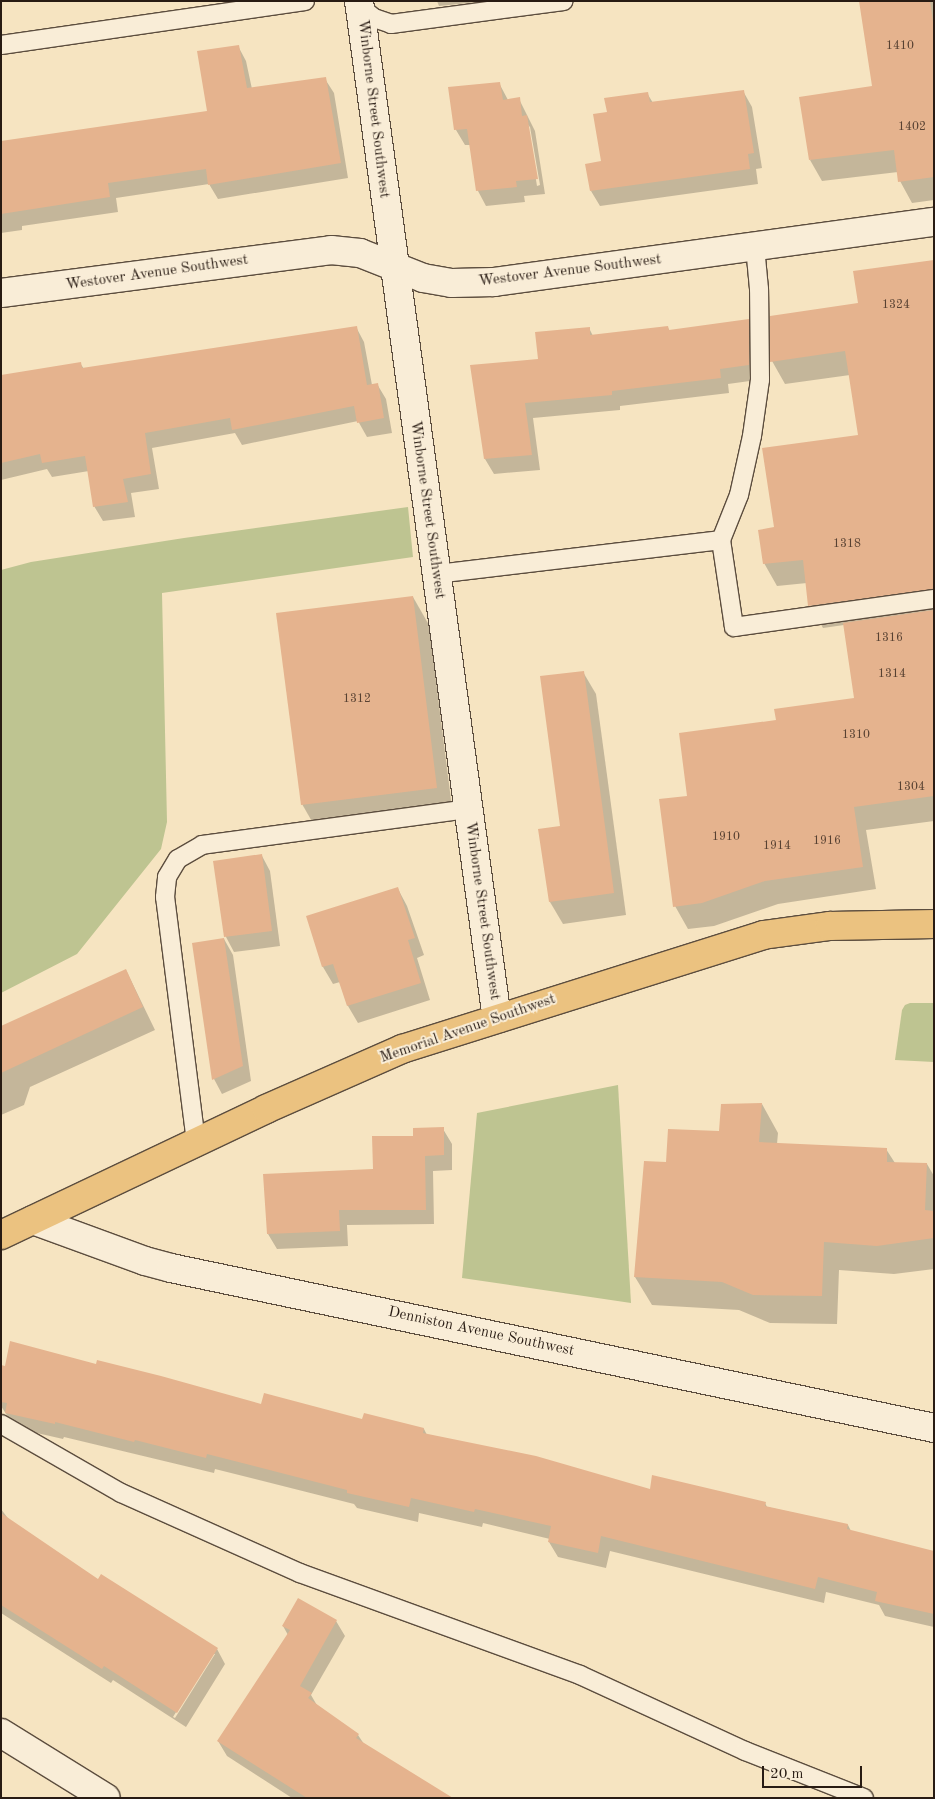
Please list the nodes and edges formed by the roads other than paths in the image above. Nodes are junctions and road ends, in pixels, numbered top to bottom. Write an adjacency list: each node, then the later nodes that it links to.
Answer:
1 (304, 1): 4 (lane)
2 (563, 1): 3 (lane)
3 (357, 3): 7 (street, Winborne Street Southwest)
4 (1, 45)
5 (934, 222): 6 (street, Westover Avenue Southwest)
6 (755, 247): 7 (street, Westover Avenue Southwest); 9 (lane)
7 (394, 268): 8 (street, Westover Avenue Southwest); 10 (street, Winborne Street Southwest)
8 (1, 294)
9 (721, 540): 10 (lane); 11 (lane)
10 (436, 574): 12 (street, Winborne Street Southwest)
11 (934, 599)
12 (468, 809): 14 (street, Winborne Street Southwest); 15 (lane)
13 (934, 924): 14 (main road, Memorial Avenue Southwest)
14 (497, 1018): 15 (main road, Memorial Avenue Southwest)
15 (196, 1142): 16 (main road, Memorial Avenue Southwest)
16 (33, 1220): 17 (main road, Memorial Avenue Southwest); 19 (street, Denniston Avenue Southwest)
17 (1, 1235)
18 (1, 1424): 22 (lane)
19 (934, 1428)
20 (1, 1733): 21 (street)
21 (106, 1798)
22 (864, 1798)

